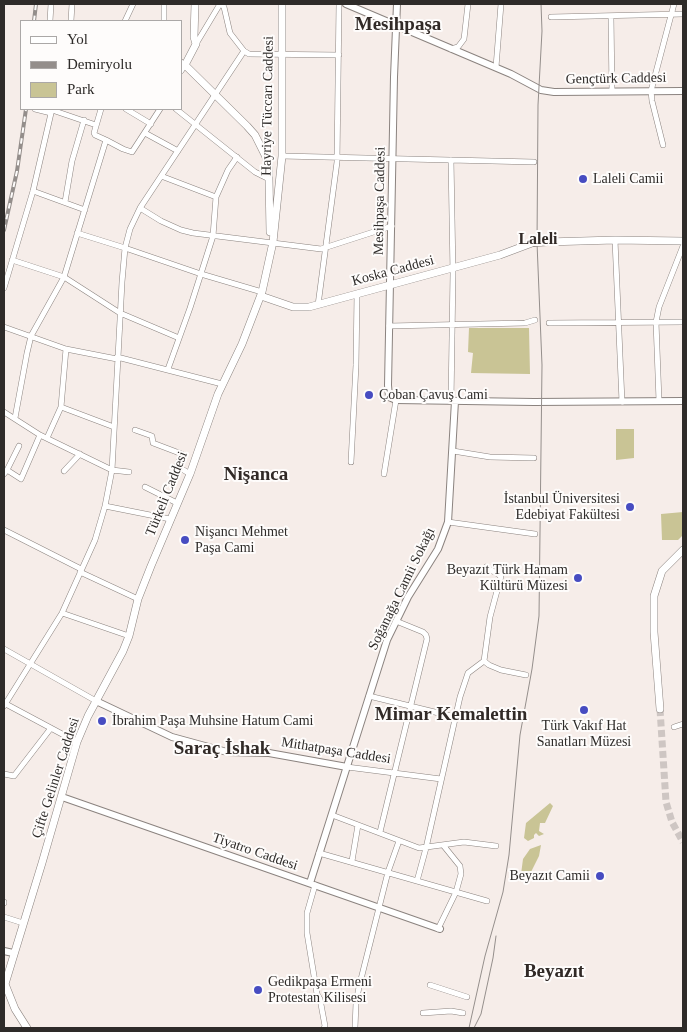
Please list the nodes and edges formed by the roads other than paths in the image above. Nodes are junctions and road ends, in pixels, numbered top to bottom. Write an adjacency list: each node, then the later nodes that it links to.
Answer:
1 (51, 4): 18 (street)
2 (72, 4): 19 (street)
3 (133, 4): 20 (street)
4 (164, 4): 21 (street)
5 (195, 4): 23 (main road)
6 (220, 4): 23 (street); 25 (street)
7 (282, 4): 26 (main road, Hayriye Tüccarı Caddesi)
8 (339, 4): 27 (street)
9 (346, 4): 22 (street)
10 (397, 4): 22 (street, Mesihpaşa Caddesi)
11 (468, 4): 24 (street)
12 (502, 4): 29 (street)
13 (674, 4): 14 (street)
14 (670, 14): 15 (street); 17 (street); 31 (street)
15 (683, 14)
16 (551, 17): 17 (street)
17 (611, 17): 30 (street)
18 (50, 20)
19 (70, 20)
20 (125, 20)
21 (164, 20)
22 (397, 26): 24 (street); 50 (street, Mesihpaşa Caddesi)
23 (196, 44): 28 (main road)
24 (451, 49): 29 (street)
25 (244, 51): 26 (street); 33 (street)
26 (282, 55): 27 (street); 47 (main road, Hayriye Tüccarı Caddesi)
27 (339, 55): 49 (street)
28 (182, 66): 33 (main road)
29 (496, 68): 30 (street, Gençtürk Caddesi)
30 (612, 91): 31 (street, Gençtürk Caddesi)
31 (651, 91): 32 (street, Gençtürk Caddesi); 45 (street)
32 (683, 91)
33 (215, 96): 41 (street); 54 (main road)
34 (51, 110): 39 (street); 55 (street)
35 (101, 110): 42 (street)
36 (128, 110): 40 (street)
37 (159, 110): 40 (street)
38 (177, 110): 41 (street)
39 (84, 120): 42 (street); 57 (street)
40 (150, 124): 43 (street)
41 (196, 124): 46 (street); 48 (street)
42 (96, 125): 44 (street)
43 (146, 133): 44 (street); 46 (street)
44 (106, 140): 59 (street)
45 (663, 145)
46 (178, 151): 53 (street)
47 (282, 156): 49 (street); 65 (main road, Hayriye Tüccarı Caddesi)
48 (237, 157): 54 (street); 56 (street)
49 (337, 157): 50 (street); 70 (street)
50 (393, 158): 51 (street); 60 (street, Mesihpaşa Caddesi)
51 (451, 160): 52 (street); 72 (street)
52 (534, 162)
53 (161, 176): 56 (street); 58 (street)
54 (269, 180): 65 (main road)
55 (33, 191): 57 (street); 71 (street)
56 (216, 197): 62 (street)
57 (65, 202): 59 (street)
58 (140, 208): 62 (street); 69 (street)
59 (85, 210): 61 (street)
60 (392, 226): 70 (street); 75 (street, Mesihpaşa Caddesi)
61 (77, 234): 69 (street); 74 (street)
62 (213, 236): 65 (street); 73 (street)
63 (615, 240): 64 (main road); 66 (main road); 82 (street)
64 (683, 241)
65 (273, 242): 70 (street); 77 (main road, Hayriye Tüccarı Caddesi)
66 (547, 242): 67 (street)
67 (532, 243): 72 (main road, Koska Caddesi)
68 (683, 246): 83 (street)
69 (125, 248): 73 (street); 80 (street)
70 (325, 248): 79 (street)
71 (12, 260): 74 (street); 76 (street)
72 (452, 268): 75 (main road, Koska Caddesi); 86 (street)
73 (201, 274): 77 (street); 90 (street)
74 (64, 277): 80 (street); 89 (street)
75 (391, 284): 78 (main road, Koska Caddesi); 88 (street, Mesihpaşa Caddesi)
76 (4, 288)
77 (261, 294): 79 (main road, Koska Caddesi); 94 (main road, Türkeli Caddesi)
78 (358, 294): 79 (main road, Koska Caddesi); 111 (street)
79 (318, 305)
80 (120, 313): 90 (street); 92 (street)
81 (535, 320): 86 (street)
82 (618, 322): 83 (street); 85 (street); 99 (street)
83 (656, 322): 84 (street); 97 (street)
84 (683, 322)
85 (550, 323)
86 (452, 325): 88 (street); 96 (street)
87 (4, 326): 89 (street)
88 (389, 326): 95 (street, Mesihpaşa Caddesi)
89 (31, 336): 91 (street); 102 (street)
90 (179, 338): 93 (street)
91 (66, 349): 92 (street); 100 (street)
92 (117, 358): 93 (street); 103 (street)
93 (168, 370): 94 (street)
94 (222, 384): 116 (main road, Türkeli Caddesi)
95 (393, 399): 96 (street); 117 (street)
96 (453, 401): 99 (street); 108 (street, Soğanağa Camii Sokağı)
97 (659, 401): 98 (street); 99 (street)
98 (683, 401)
99 (622, 402)
100 (60, 407): 103 (street); 106 (street)
101 (4, 412): 102 (street)
102 (15, 418): 105 (street)
103 (114, 427): 112 (street)
104 (134, 430): 116 (street)
105 (40, 434): 106 (street); 114 (street)
106 (48, 438): 109 (street)
107 (19, 446): 114 (street)
108 (453, 451): 110 (street); 122 (street, Soğanağa Camii Sokağı)
109 (80, 454): 112 (street); 113 (street)
110 (534, 458)
111 (351, 462)
112 (112, 470): 115 (street); 120 (street)
113 (64, 471)
114 (5, 472)
115 (129, 472)
116 (190, 474): 119 (main road, Türkeli Caddesi)
117 (384, 474)
118 (145, 487): 119 (street)
119 (177, 502): 121 (main road, Türkeli Caddesi)
120 (105, 506): 121 (street); 128 (street)
121 (170, 519): 130 (main road, Türkeli Caddesi)
122 (448, 522): 124 (street); 132 (street, Soğanağa Camii Sokağı)
123 (4, 530): 128 (street)
124 (535, 534)
125 (683, 550): 129 (main road)
126 (683, 556): 129 (main road)
127 (486, 567): 135 (street)
128 (81, 570): 130 (street); 131 (street)
129 (660, 577): 142 (main road)
130 (138, 599): 133 (main road, Türkeli Caddesi)
131 (62, 613): 133 (street); 136 (street)
132 (396, 621): 138 (street, Soğanağa Camii Sokağı); 141 (street)
133 (129, 636): 139 (main road, Türkeli Caddesi)
134 (4, 649): 136 (street)
135 (484, 661): 137 (street); 143 (street)
136 (31, 664): 139 (street); 140 (street)
137 (526, 675)
138 (369, 696): 141 (street); 148 (street, Soğanağa Camii Sokağı)
139 (96, 701): 147 (main road, Çifte Gelinler Caddesi); 148 (street, Mithatpaşa Caddesi)
140 (4, 704): 146 (street)
141 (411, 707): 143 (street); 149 (street)
142 (660, 709)
143 (454, 717): 151 (street)
144 (683, 724): 145 (street)
145 (674, 727)
146 (51, 728): 147 (street); 150 (street)
147 (77, 742): 152 (main road, Çifte Gelinler Caddesi)
148 (347, 767): 149 (street, Mithatpaşa Caddesi); 153 (street, Soğanağa Camii Sokağı)
149 (395, 773): 151 (street, Mithatpaşa Caddesi); 155 (street)
150 (4, 774)
151 (441, 780): 159 (street)
152 (62, 797): 164 (street, Tiyatro Caddesi); 169 (main road, Çifte Gelinler Caddesi)
153 (332, 815): 154 (street); 160 (street, Soğanağa Camii Sokağı)
154 (358, 824): 155 (street); 161 (street)
155 (380, 832): 156 (street)
156 (399, 841): 159 (street); 162 (street)
157 (443, 845): 158 (street); 159 (street); 165 (street)
158 (496, 846)
159 (426, 848): 163 (street)
160 (319, 853): 161 (street); 164 (street, Soğanağa Camii Sokağı)
161 (352, 861): 162 (street)
162 (388, 872): 163 (street); 167 (street)
163 (417, 880): 165 (street)
164 (312, 884): 167 (street, Tiyatro Caddesi); 178 (street)
165 (456, 892): 166 (street); 170 (street)
166 (487, 901)
167 (379, 908): 170 (street, Tiyatro Caddesi); 180 (street)
168 (4, 917): 169 (street)
169 (23, 923): 172 (main road, Çifte Gelinler Caddesi)
170 (439, 929)
171 (4, 951): 172 (street)
172 (13, 953): 173 (main road, Çifte Gelinler Caddesi)
173 (4, 984): 179 (main road)
174 (430, 985): 175 (street)
175 (467, 997)
176 (423, 1012): 177 (street)
177 (464, 1012)
178 (324, 1027)
179 (28, 1028)
180 (355, 1028)

